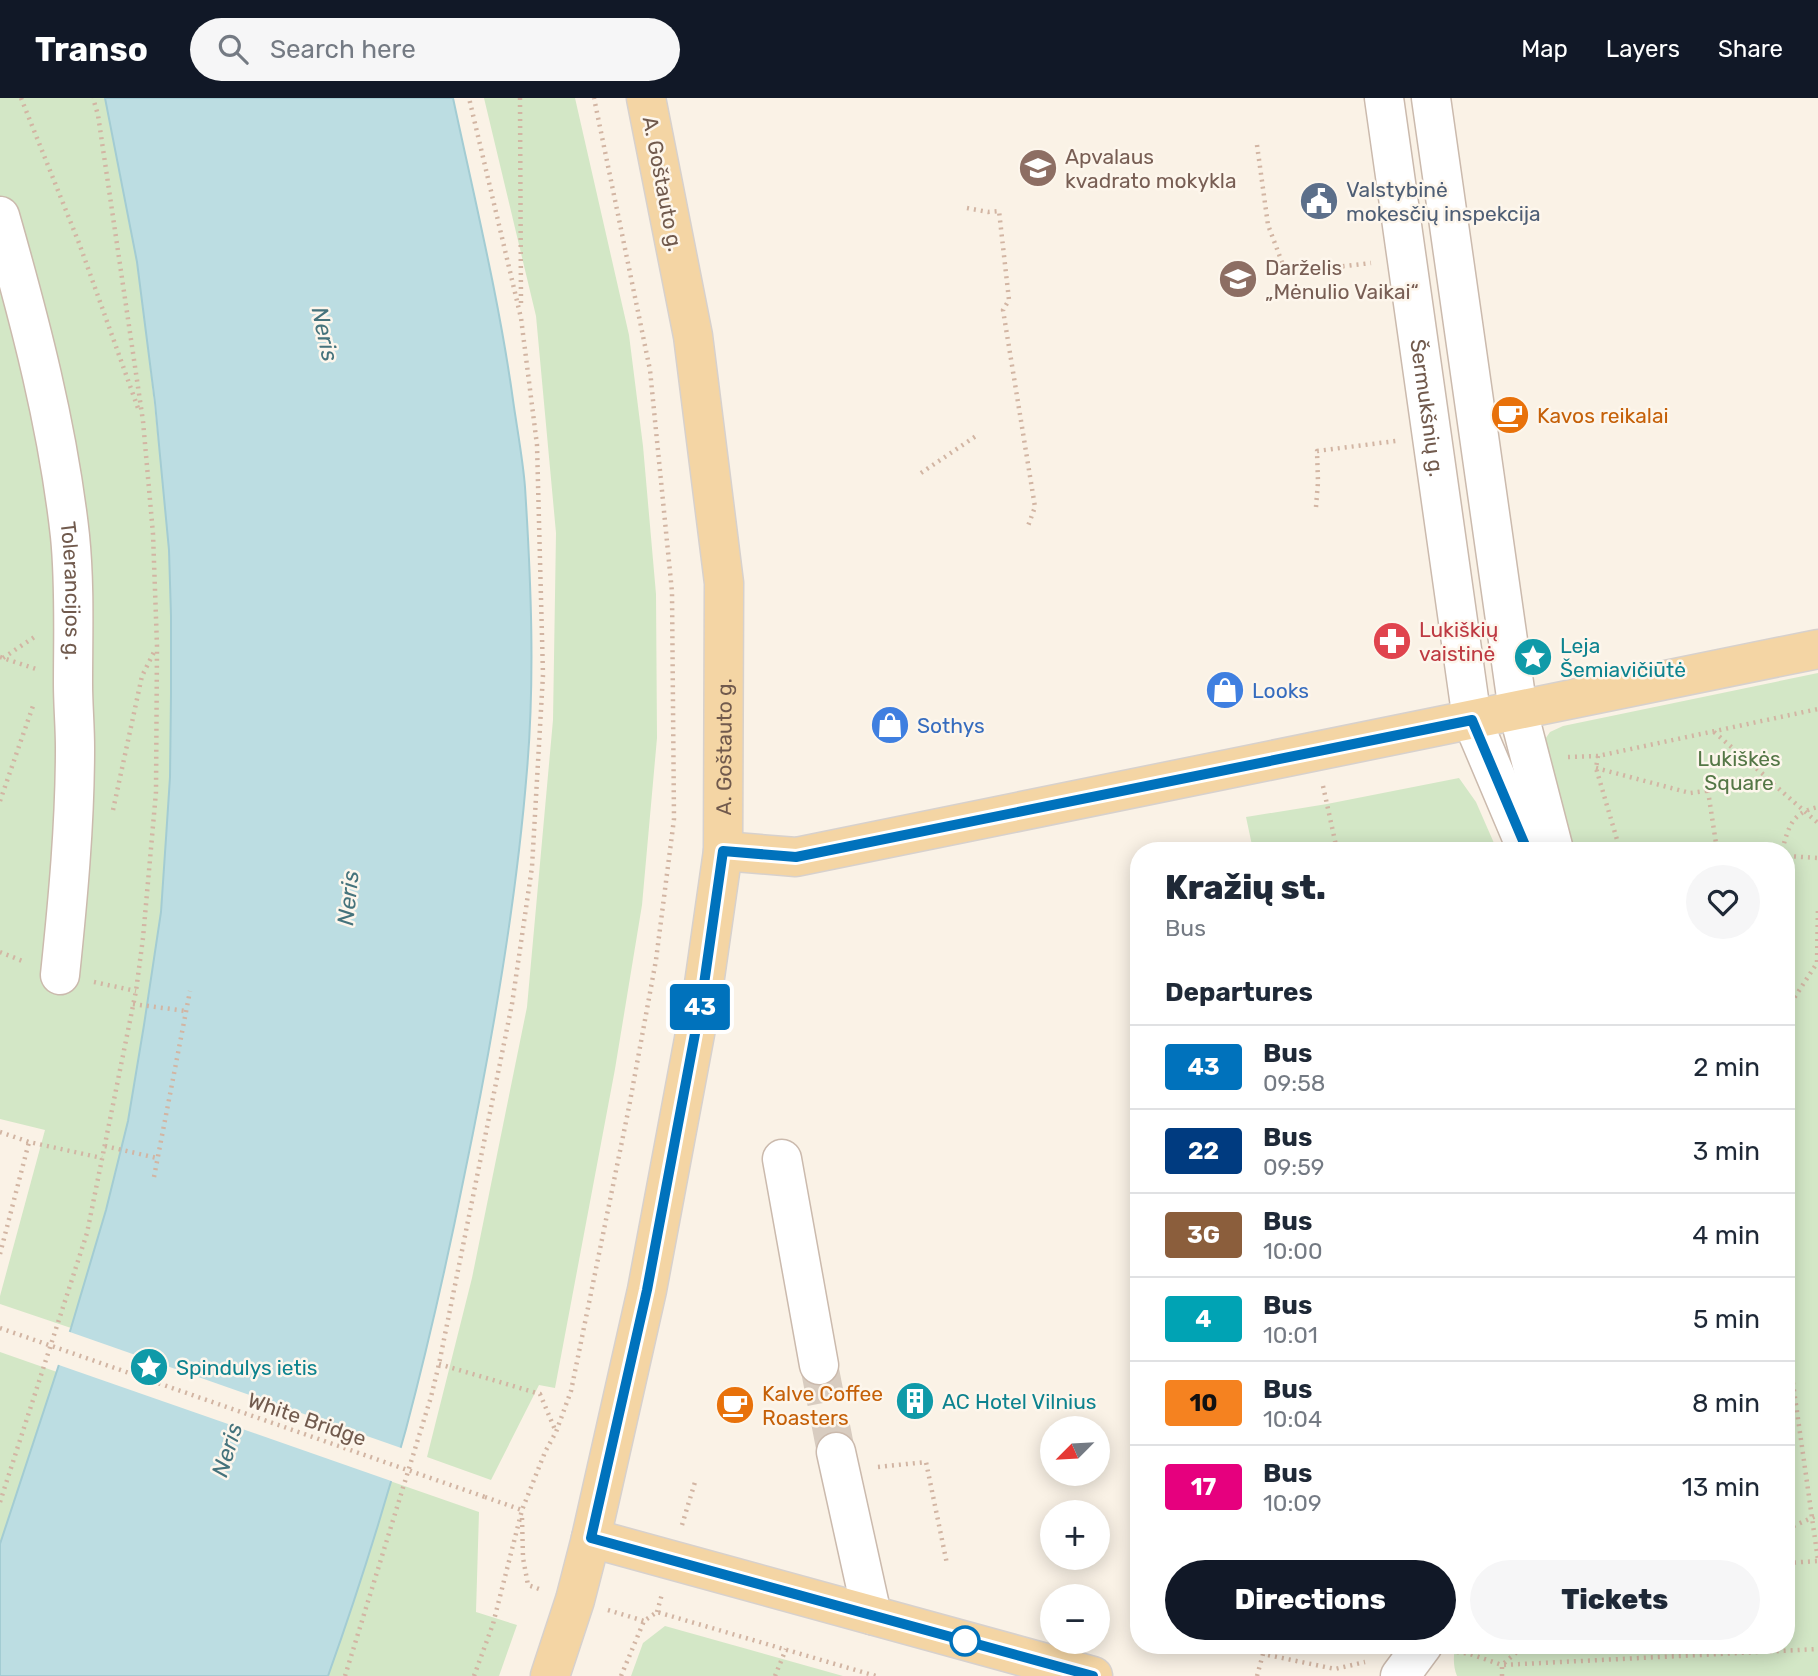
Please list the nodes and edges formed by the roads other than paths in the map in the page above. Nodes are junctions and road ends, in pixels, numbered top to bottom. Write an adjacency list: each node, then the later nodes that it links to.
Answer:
1 (646, 98): 10 (main road, A. Goštauto g.)
2 (1384, 98): 7 (street, Šermukšnių g.)
3 (1431, 98): 6 (street)
4 (0, 216): 11 (street, Tolerancijos g.)
5 (1818, 649): 6 (main road)
6 (1518, 711): 7 (main road); 9 (street)
7 (1472, 720): 8 (street, Šermukšnių g.); 10 (main road)
8 (1524, 842)
9 (1551, 842)
10 (723, 851): 15 (main road, A. Goštauto g.)
11 (75, 978)
12 (782, 1159): 13 (street)
13 (819, 1365)
14 (839, 1462): 16 (street)
15 (591, 1538): 16 (main road); 17 (main road, A. Goštauto g.)
16 (872, 1615): 18 (main road)
17 (550, 1676)
18 (1093, 1676)

